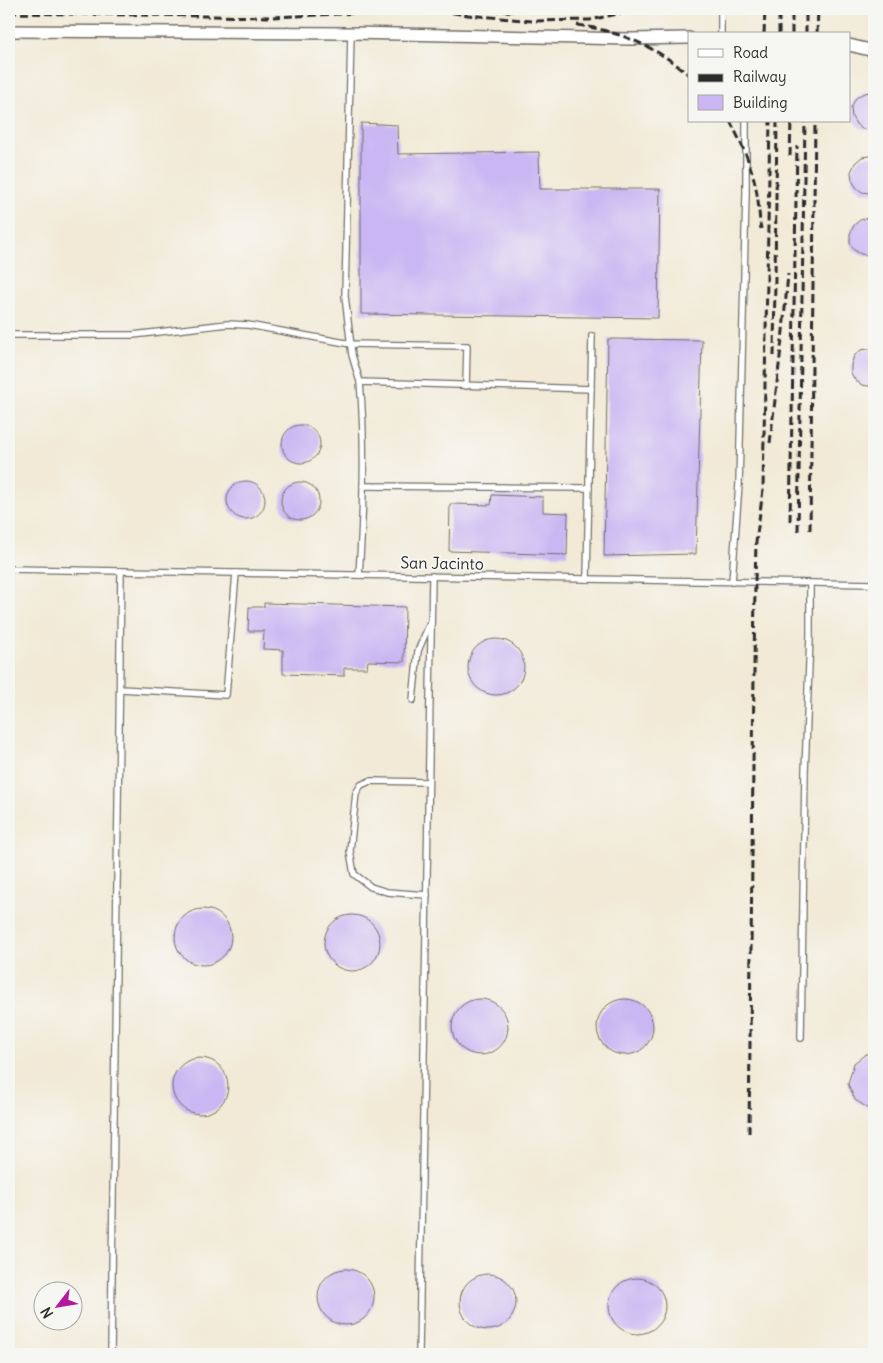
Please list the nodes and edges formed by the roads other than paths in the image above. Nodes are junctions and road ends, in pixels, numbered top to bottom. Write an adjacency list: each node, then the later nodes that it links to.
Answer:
1 (722, 9): 5 (lane)
2 (873, 9): 3 (lane)
3 (874, 16)
4 (9, 31): 6 (street)
5 (721, 32)
6 (351, 33): 7 (street); 13 (lane)
7 (688, 38)
8 (850, 46): 9 (street)
9 (874, 51)
10 (746, 122): 25 (lane)
11 (9, 335): 13 (lane)
12 (592, 336): 16 (lane)
13 (351, 344): 14 (lane); 15 (lane)
14 (360, 382): 15 (lane); 17 (lane)
15 (466, 386): 16 (lane)
16 (591, 389): 18 (lane)
17 (363, 486): 18 (lane); 22 (lane)
18 (589, 488): 24 (lane)
19 (9, 569): 20 (lane, San Jacinto)
20 (121, 571): 21 (lane, San Jacinto); 29 (lane)
21 (236, 573): 22 (lane, San Jacinto); 29 (lane)
22 (359, 575): 23 (lane, San Jacinto)
23 (432, 576): 24 (lane, San Jacinto); 28 (lane)
24 (587, 579): 25 (lane, San Jacinto)
25 (732, 582): 26 (lane, San Jacinto)
26 (810, 583): 27 (lane, San Jacinto); 33 (lane)
27 (874, 584)
28 (431, 621): 30 (lane); 31 (lane)
29 (120, 689): 34 (lane)
30 (413, 700)
31 (428, 782): 32 (lane); 32 (lane)
32 (427, 895): 35 (lane)
33 (801, 1038)
34 (111, 1354)
35 (419, 1354)

